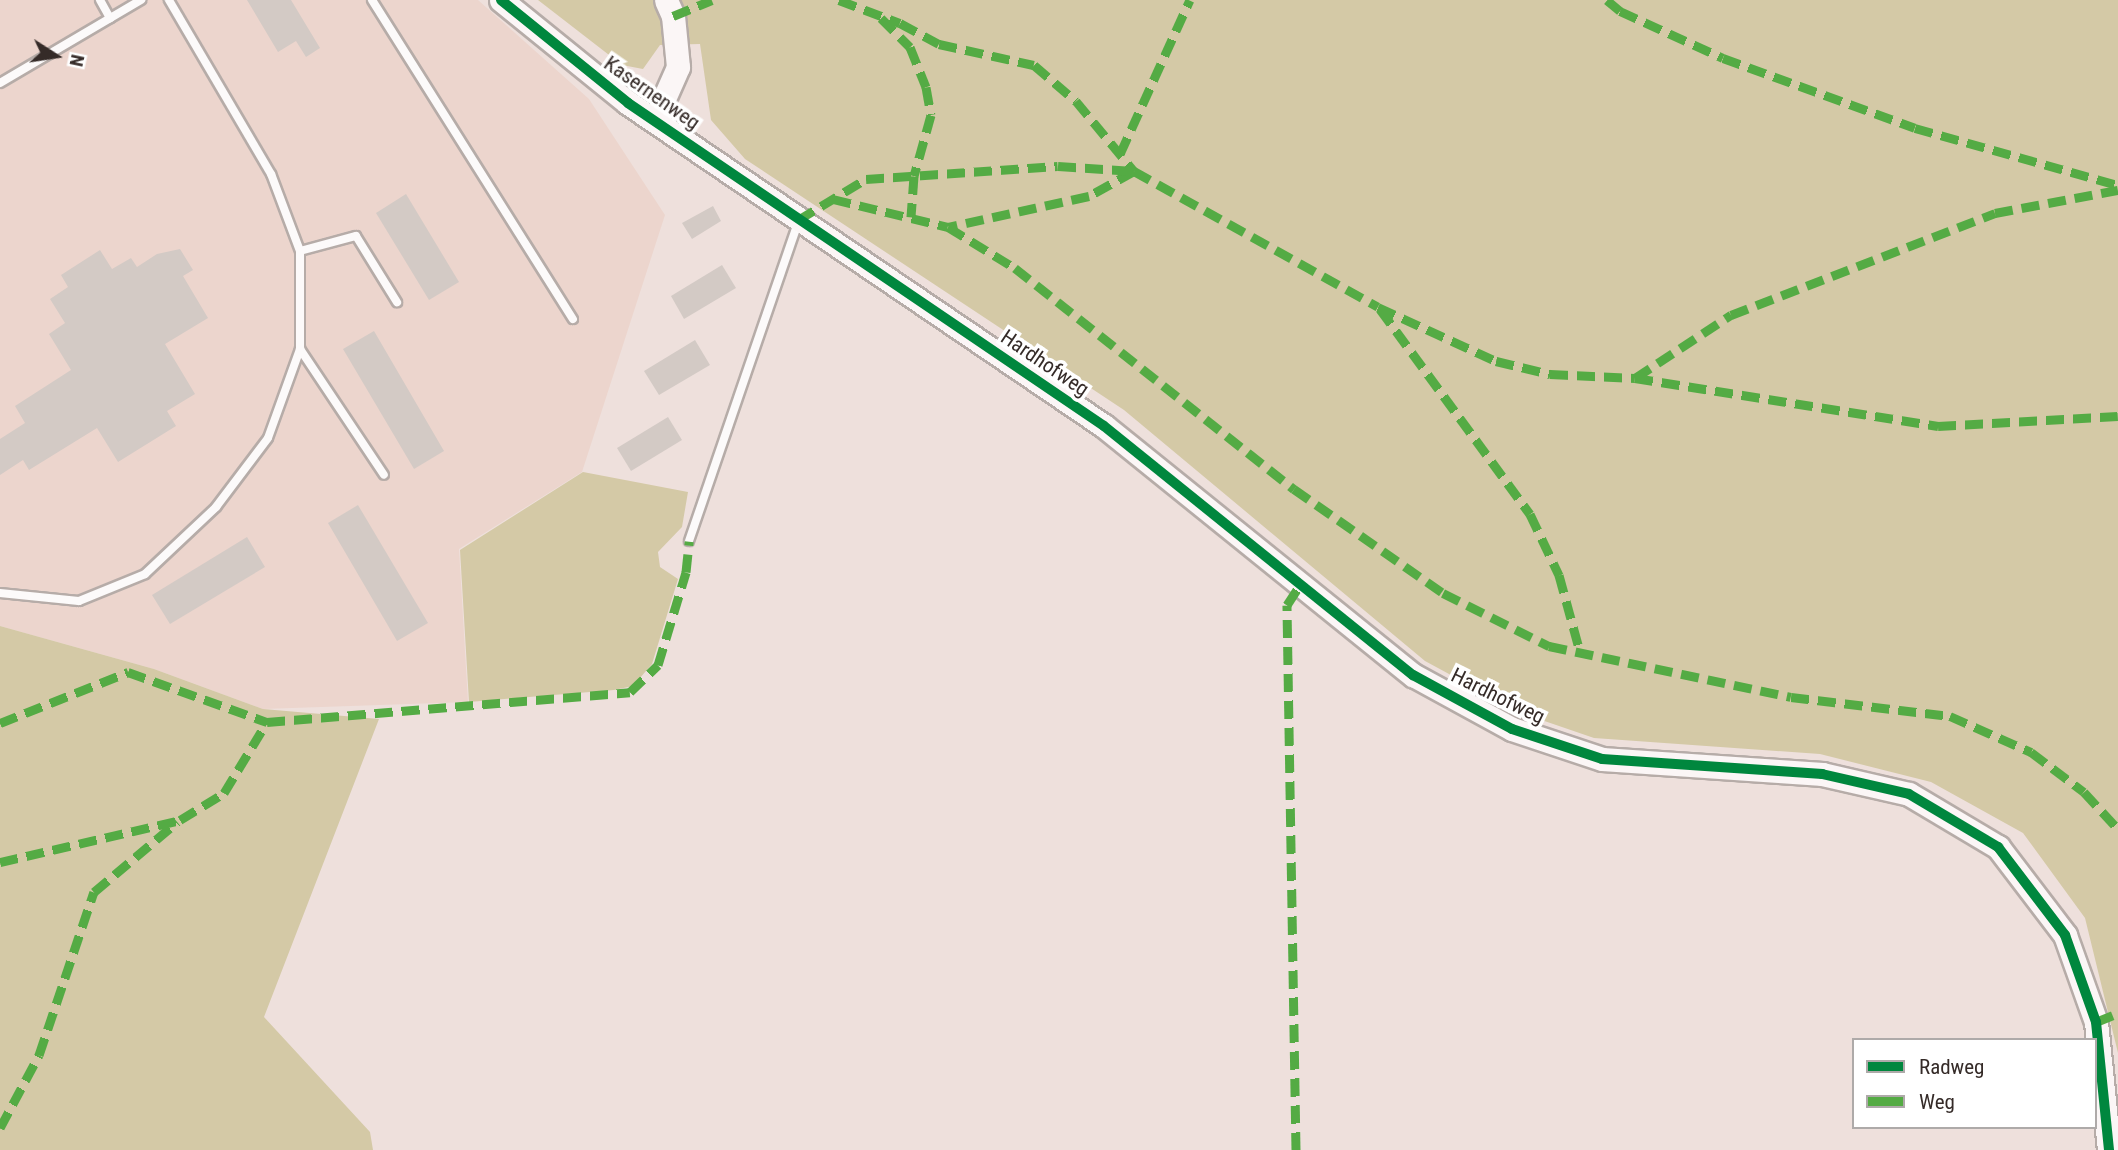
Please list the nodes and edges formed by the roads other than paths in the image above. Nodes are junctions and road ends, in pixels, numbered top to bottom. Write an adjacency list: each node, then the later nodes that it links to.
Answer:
1 (100, 0): 7 (lane)
2 (141, 0): 7 (lane)
3 (169, 0): 11 (lane)
4 (372, 0): 13 (lane)
5 (501, 0): 9 (street, Kasernenweg)
6 (666, 0): 9 (street)
7 (110, 18): 8 (lane)
8 (0, 83)
9 (655, 120): 10 (street, Kasernenweg)
10 (792, 215): 16 (lane); 18 (street, Hardhofweg)
11 (300, 251): 12 (lane); 14 (lane)
12 (397, 302)
13 (573, 319)
14 (300, 349): 15 (lane); 17 (lane)
15 (384, 475)
16 (689, 541)
17 (0, 593)
18 (2109, 1150)

